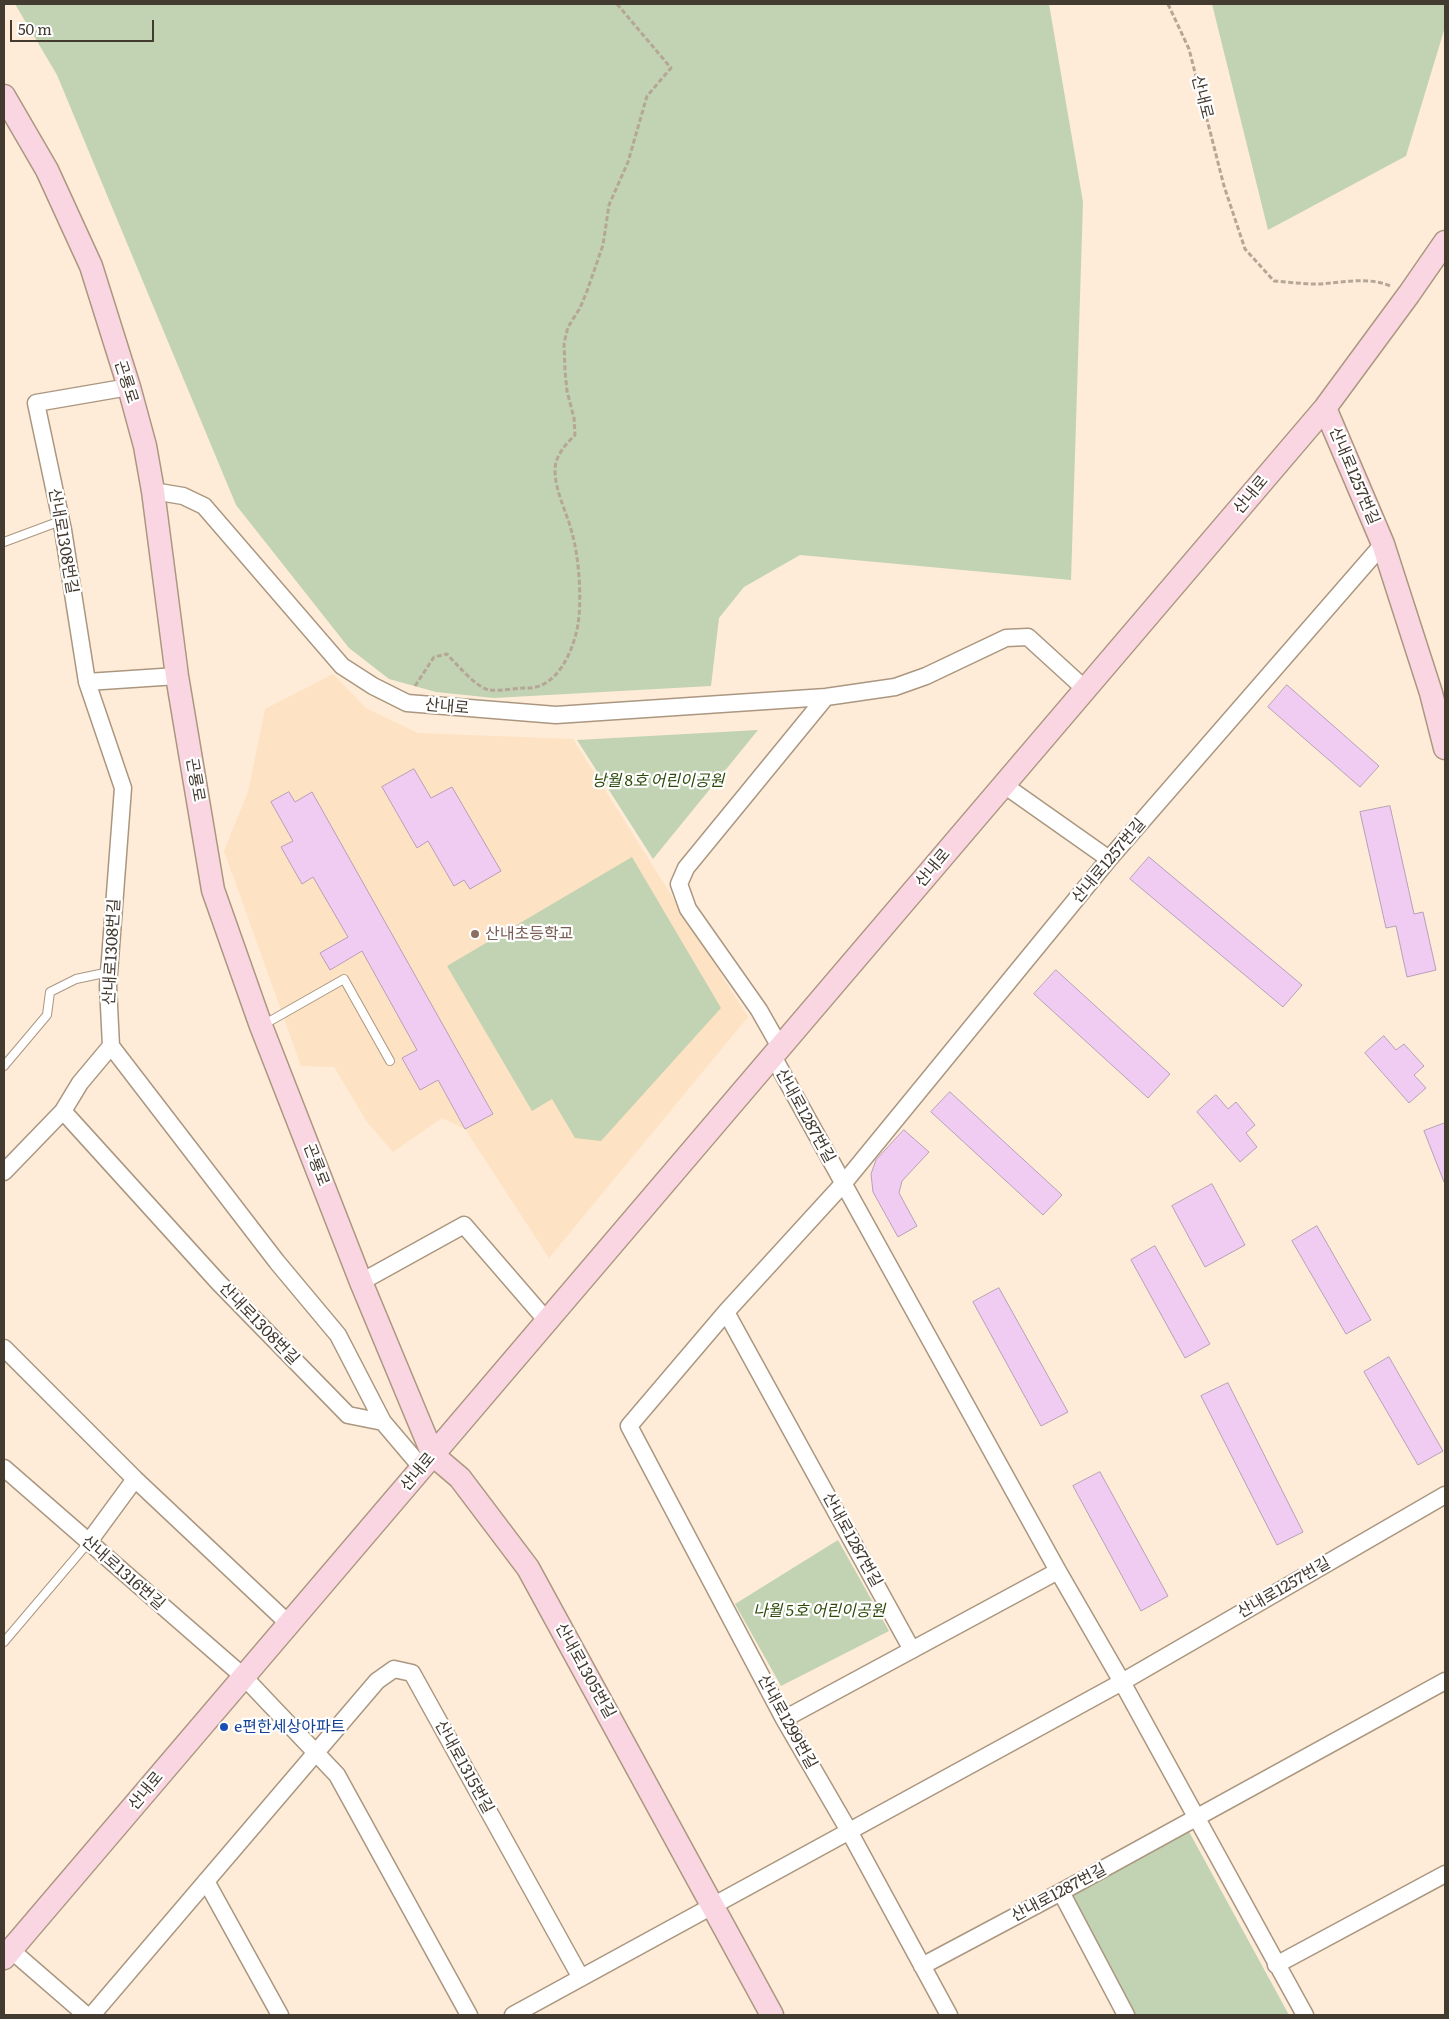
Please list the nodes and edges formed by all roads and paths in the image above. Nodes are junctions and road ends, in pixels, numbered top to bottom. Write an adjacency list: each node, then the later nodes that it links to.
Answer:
1 (617, 4): 16 (path)
2 (1168, 4): 5 (path, 산내로)
3 (4, 96): 6 (main road, 곤룡로)
4 (1445, 242): 5 (main road, 산내로)
5 (1409, 294): 7 (main road, 산내로)
6 (129, 387): 8 (main road, 곤룡로); 9 (street, 산내로1308번길)
7 (1325, 408): 11 (main road, 산내로1257번길); 14 (main road, 산내로)
8 (153, 491): 12 (main road, 곤룡로); 16 (street, 산내로)
9 (61, 517): 10 (lane); 13 (street, 산내로1308번길)
10 (4, 542)
11 (1383, 544): 17 (main road, 산내로1257번길); 19 (street, 산내로1257번길)
12 (177, 676): 13 (street); 21 (main road, 곤룡로)
13 (87, 682): 20 (street, 산내로1308번길)
14 (1085, 689): 15 (street, 산내로); 18 (main road, 산내로)
15 (826, 697): 16 (street, 산내로); 23 (street)
16 (407, 703)
17 (1445, 748)
18 (1004, 785): 19 (street); 23 (main road, 산내로)
19 (1109, 859): 28 (street, 산내로1257번길)
20 (109, 972): 22 (street, 산내로1308번길); 25 (lane)
21 (261, 1026): 24 (lane); 29 (main road, 곤룡로)
22 (111, 1046): 26 (street); 33 (street)
23 (780, 1047): 28 (street, 산내로1287번길); 31 (main road, 산내로)
24 (390, 1061)
25 (4, 1066)
26 (63, 1111): 27 (street); 33 (street, 산내로1308번길)
27 (4, 1172)
28 (843, 1184): 30 (street); 39 (street, 산내로1287번길)
29 (361, 1282): 31 (street); 34 (main road, 곤룡로)
30 (726, 1312): 42 (street, 산내로1287번길); 46 (street, 산내로1299번길)
31 (546, 1321): 34 (main road, 산내로)
32 (4, 1348): 36 (street)
33 (383, 1422): 34 (street)
34 (427, 1461): 40 (main road, 산내로); 53 (main road, 산내로1305번길)
35 (4, 1468): 38 (street, 산내로1316번길)
36 (136, 1480): 38 (street); 40 (street)
37 (1444, 1500): 45 (street, 산내로1257번길)
38 (88, 1543): 41 (lane); 43 (street, 산내로1316번길)
39 (1058, 1571): 42 (street); 45 (street, 산내로1287번길)
40 (289, 1624): 43 (main road, 산내로)
41 (4, 1642)
42 (912, 1650): 46 (street)
43 (244, 1676): 47 (street); 54 (main road, 산내로)
44 (1445, 1681): 48 (street, 산내로1287번길)
45 (1122, 1682): 48 (street, 산내로1287번길); 49 (street)
46 (784, 1719): 49 (street, 산내로1299번길)
47 (315, 1753): 51 (street, 산내로1315번길); 57 (street, 산내로1315번길); 61 (street)
48 (1195, 1818): 52 (street, 산내로1287번길); 55 (street, 산내로1287번길)
49 (849, 1831): 53 (street); 56 (street, 산내로1299번길)
50 (1445, 1874): 55 (street)
51 (206, 1881): 59 (street, 산내로1315번길); 60 (street)
52 (1061, 1892): 56 (street, 산내로1287번길); 65 (street)
53 (712, 1905): 57 (street); 63 (main road, 산내로1305번길)
54 (7, 1954): 58 (street)
55 (1276, 1964): 66 (street, 산내로1287번길)
56 (922, 1966): 64 (street, 산내로1299번길)
57 (581, 1978): 62 (street)
58 (86, 2015)
59 (92, 2015)
60 (280, 2015)
61 (469, 2015)
62 (514, 2015)
63 (772, 2015)
64 (949, 2015)
65 (1126, 2015)
66 (1305, 2015)

